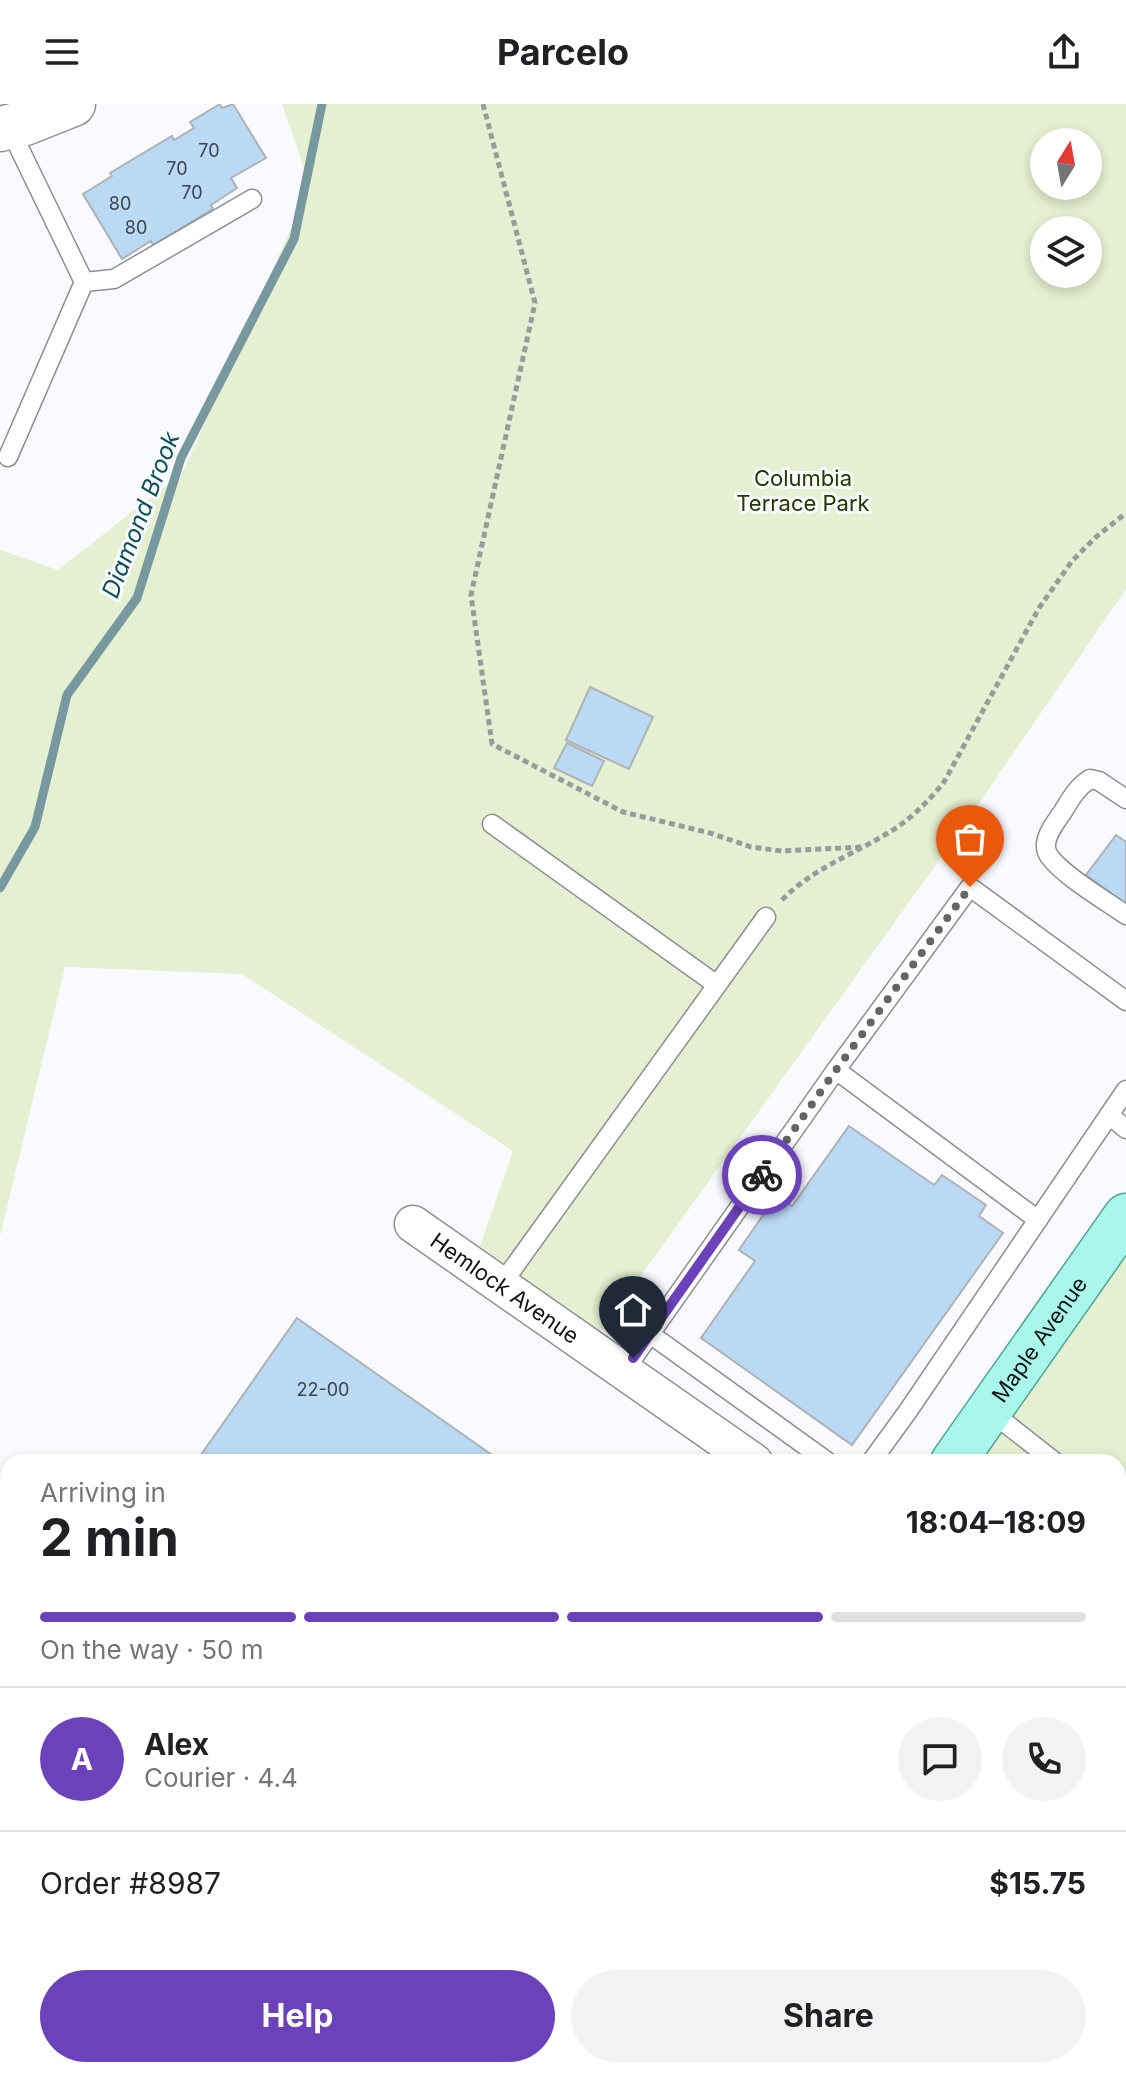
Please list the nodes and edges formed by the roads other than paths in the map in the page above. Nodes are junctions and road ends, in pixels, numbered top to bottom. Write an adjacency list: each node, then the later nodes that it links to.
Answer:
1 (73, 104): 2 (street)
2 (4, 128): 4 (lane)
3 (252, 199): 4 (lane)
4 (84, 282): 5 (lane)
5 (8, 457)
6 (1126, 799): 8 (lane)
7 (492, 824): 10 (lane)
8 (1126, 915)
9 (766, 917): 10 (lane)
10 (717, 985): 19 (lane)
11 (1126, 1001): 12 (lane)
12 (836, 1070): 17 (lane); 20 (lane)
13 (1126, 1090): 14 (lane)
14 (1109, 1115): 15 (lane); 17 (lane)
15 (1126, 1129)
16 (1126, 1216): 22 (main road, Maple Avenue)
17 (1038, 1220): 25 (lane)
18 (413, 1224): 19 (street, Hemlock Avenue)
19 (501, 1285): 21 (street, Hemlock Avenue)
20 (650, 1334): 21 (lane); 24 (lane)
21 (624, 1371): 23 (street, Hemlock Avenue)
22 (990, 1411): 26 (main road, Maple Avenue); 27 (lane)
23 (743, 1454)
24 (817, 1454)
25 (877, 1454)
26 (959, 1454)
27 (1045, 1454)

